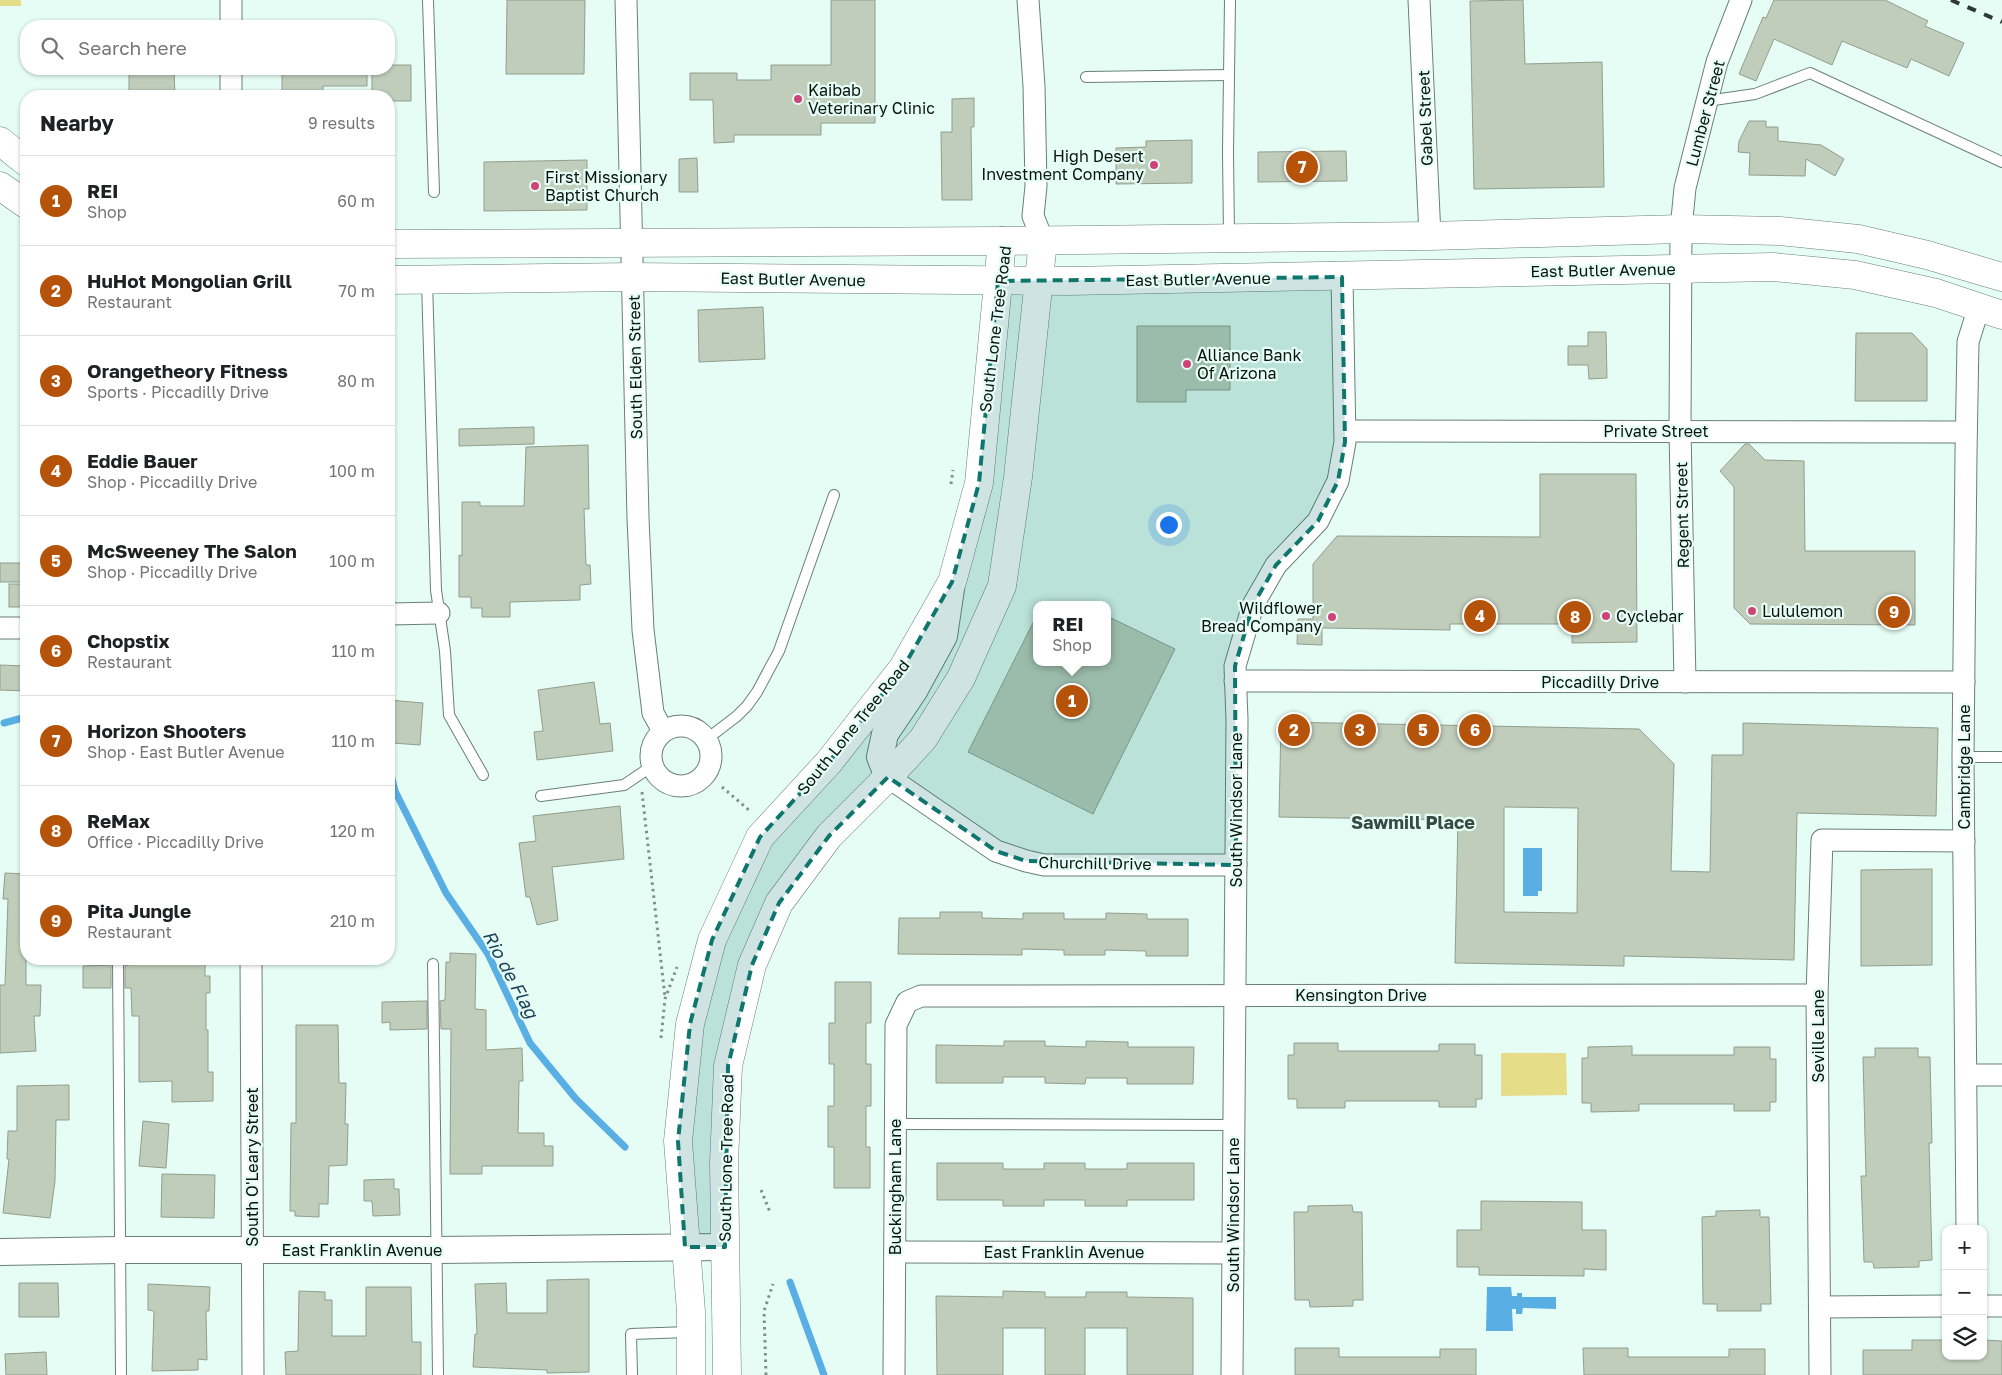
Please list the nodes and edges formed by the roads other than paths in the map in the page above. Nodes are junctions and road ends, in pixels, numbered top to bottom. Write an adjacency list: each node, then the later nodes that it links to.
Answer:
1 (231, 0): 8 (street)
2 (428, 0): 18 (lane)
3 (626, 0): 25 (street, South Elden Street)
4 (1028, 0): 20 (street)
5 (1230, 0): 10 (lane)
6 (1419, 0): 22 (street, Gabel Street)
7 (1741, 0): 13 (street, Lumber Street)
8 (231, 20)
9 (231, 75): 12 (street)
10 (1229, 75): 11 (lane); 23 (lane)
11 (1086, 77)
12 (231, 90)
13 (1707, 101): 16 (lane); 21 (street, Lumber Street)
14 (0, 140): 15 (main road)
15 (20, 157)
16 (2002, 162)
17 (0, 186): 19 (main road)
18 (434, 192)
19 (20, 200)
20 (1038, 228): 23 (main road); 24 (main road); 34 (main road, South Lone Tree Road)
21 (1681, 229): 22 (main road); 27 (street, Regent Street); 30 (main road)
22 (1430, 236): 23 (main road)
23 (1229, 238)
24 (1002, 241): 25 (main road); 33 (main road, South Lone Tree Road)
25 (632, 243): 26 (main road); 28 (street, South Elden Street)
26 (395, 244)
27 (1680, 268): 29 (main road, East Butler Avenue); 35 (main road, East Butler Avenue); 36 (street, Regent Street)
28 (633, 277): 32 (main road, East Butler Avenue); 33 (main road, East Butler Avenue); 48 (street, South Elden Street)
29 (1342, 277): 34 (main road, East Butler Avenue); 37 (street, South Windsor Lane)
30 (2002, 277)
31 (395, 280): 32 (main road, East Butler Avenue)
32 (428, 280): 41 (lane)
33 (998, 281): 34 (main road, East Butler Avenue); 40 (main road, South Lone Tree Road)
34 (1039, 281): 54 (main road, South Lone Tree Road)
35 (1990, 311): 38 (street, Cambridge Lane)
36 (1680, 430): 37 (street, Private Street); 38 (street, Private Street); 46 (street, Regent Street)
37 (1345, 431): 45 (street, South Windsor Lane)
38 (1966, 432): 47 (street, Cambridge Lane)
39 (834, 495): 49 (lane)
40 (952, 582): 54 (street); 69 (main road, South Lone Tree Road)
41 (439, 613): 42 (street); 53 (lane)
42 (395, 614)
43 (0, 628): 44 (street)
44 (20, 628)
45 (1235, 681): 46 (street, Piccadilly Drive); 57 (street, South Windsor Lane)
46 (1685, 682): 47 (street, Piccadilly Drive)
47 (1964, 682): 50 (street, Cambridge Lane)
48 (663, 731): 49 (street); 52 (street)
49 (707, 739): 52 (street)
50 (1963, 757): 51 (lane); 56 (street, Cambridge Lane)
51 (2002, 757)
52 (652, 766): 55 (lane)
53 (483, 775)
54 (888, 777): 57 (street, Churchill Drive); 70 (main road, South Lone Tree Road)
55 (541, 796)
56 (1964, 840): 61 (street, Seville Lane); 64 (street, Cambridge Lane)
57 (1236, 865): 62 (street, South Windsor Lane)
58 (433, 964): 73 (lane)
59 (118, 965): 71 (lane)
60 (251, 965): 72 (street, South O'Leary Street)
61 (1817, 995): 62 (street, Kensington Drive); 80 (street, Seville Lane)
62 (1235, 996): 63 (street, Kensington Drive); 67 (street, South Windsor Lane)
63 (907, 1002): 66 (street, Buckingham Lane)
64 (1966, 1075): 65 (street); 68 (street, Cambridge Lane)
65 (2002, 1075)
66 (896, 1124): 67 (lane); 75 (street, Buckingham Lane)
67 (1234, 1125): 76 (street, South Windsor Lane)
68 (1967, 1225)
69 (685, 1247): 70 (street, East Franklin Avenue); 73 (street, East Franklin Avenue); 81 (main road, South Lone Tree Road)
70 (725, 1247): 87 (main road, South Lone Tree Road)
71 (120, 1250): 72 (street, East Franklin Avenue); 74 (street, East Franklin Avenue); 82 (lane)
72 (252, 1250): 73 (street, East Franklin Avenue); 83 (street, South O'Leary Street)
73 (436, 1250): 84 (lane)
74 (0, 1252)
75 (895, 1252): 76 (street, East Franklin Avenue); 88 (street, Buckingham Lane)
76 (1233, 1253): 89 (street, South Windsor Lane)
77 (1942, 1306): 80 (street)
78 (1987, 1306): 79 (street)
79 (2002, 1306)
80 (1820, 1308): 90 (street, Seville Lane)
81 (690, 1332): 85 (lane); 86 (main road, South Lone Tree Road)
82 (120, 1375)
83 (254, 1375)
84 (438, 1375)
85 (632, 1375)
86 (691, 1375)
87 (727, 1375)
88 (894, 1375)
89 (1232, 1375)
90 (1820, 1375)

